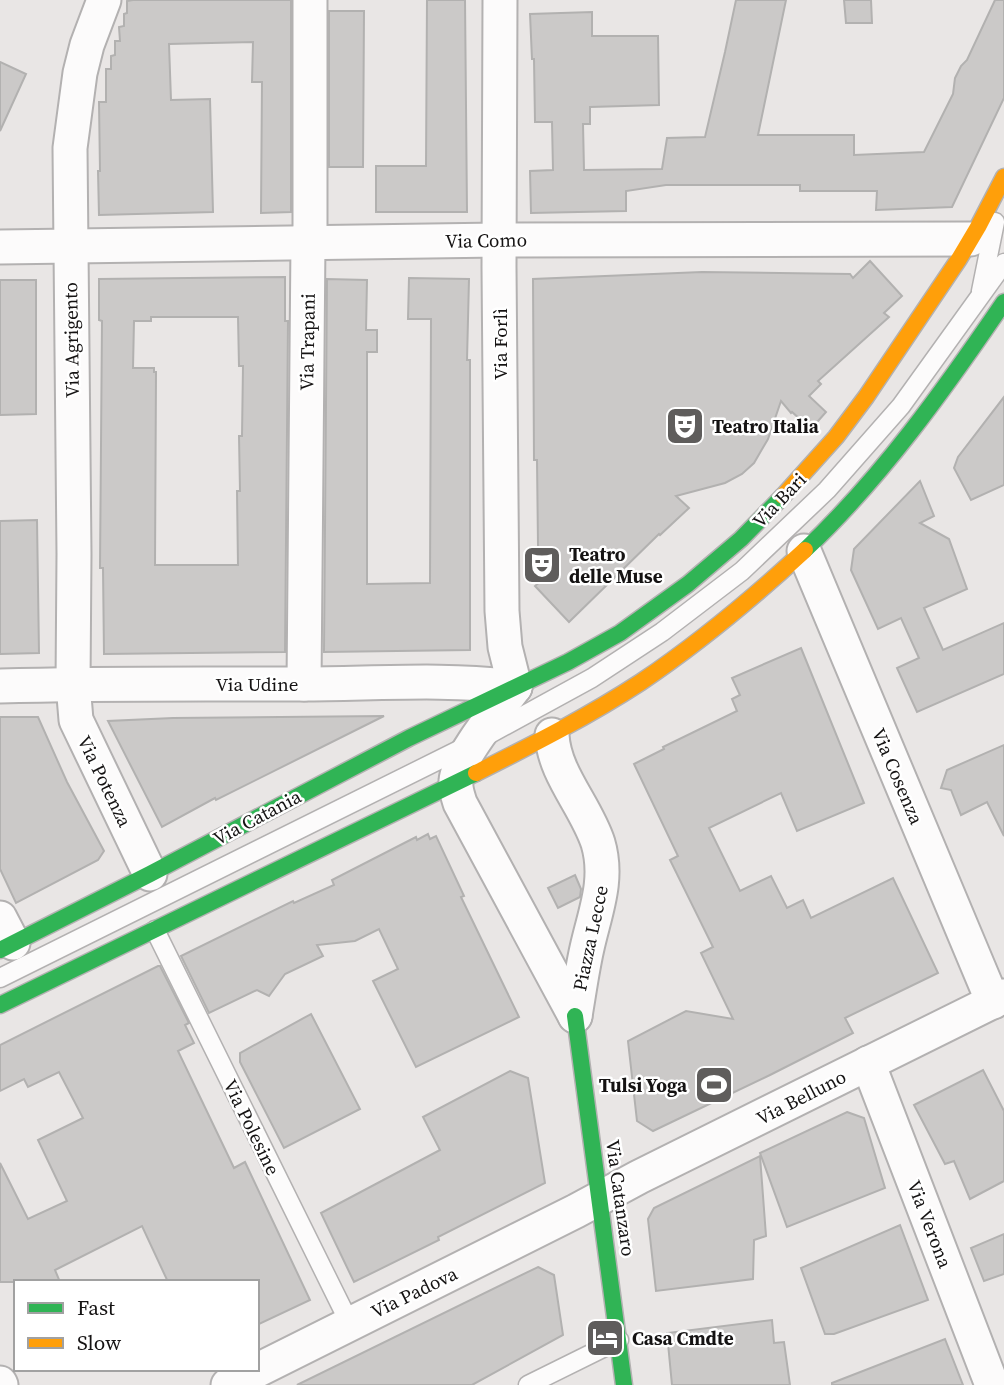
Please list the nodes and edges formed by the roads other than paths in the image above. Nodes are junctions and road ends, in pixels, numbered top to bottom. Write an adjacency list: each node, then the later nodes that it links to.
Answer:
1 (104, 0): 8 (street, Via Agrigento)
2 (310, 0): 7 (street, Via Trapani)
3 (500, 0): 5 (street, Via Forlì)
4 (1004, 177): 6 (main road, Via Bari); 11 (lane, Via Bari)
5 (499, 240): 6 (street, Via Como); 7 (street, Via Como); 18 (street, Via Forlì)
6 (971, 240): 18 (main road, Via Bari)
7 (308, 242): 8 (street, Via Como); 16 (street, Via Trapani)
8 (70, 246): 9 (street, Via Como); 15 (street, Via Agrigento)
9 (0, 247)
10 (1004, 263): 11 (lane, Via Bari)
11 (980, 298): 14 (lane, Via Bari)
12 (1004, 302): 13 (main road)
13 (804, 551): 19 (main road); 26 (street, Via Cosenza)
14 (592, 678): 19 (lane); 20 (lane, Via Bari)
15 (73, 684): 16 (street, Via Udine); 17 (street, Via Udine); 22 (street, Via Potenza)
16 (304, 684): 18 (street, Via Udine)
17 (0, 686)
18 (514, 687): 20 (street, Via Bari); 22 (main road, Via Catania)
19 (552, 735): 21 (main road); 28 (street, Piazza Lecce)
20 (475, 742): 21 (street, Via Bari); 25 (lane, Via Catania)
21 (455, 784): 23 (main road); 28 (street, Piazza Lecce)
22 (150, 874): 24 (main road, Via Catania)
23 (155, 930): 27 (main road); 31 (lane, Via Polesine)
24 (4, 937)
25 (0, 978)
26 (998, 999): 29 (street, Via Belluno)
27 (0, 1005)
28 (575, 1016): 30 (main road, Via Catanzaro)
29 (868, 1063): 30 (street, Via Belluno); 38 (street, Via Verona)
30 (600, 1199): 31 (street, Via Padova); 32 (main road, Via Catanzaro)
31 (350, 1324): 33 (street, Via Padova)
32 (619, 1340): 36 (lane); 37 (main road, Via Catanzaro)
33 (259, 1370)
34 (256, 1371): 35 (street, Via Padova)
35 (228, 1385)
36 (527, 1385)
37 (624, 1385)
38 (992, 1385)

